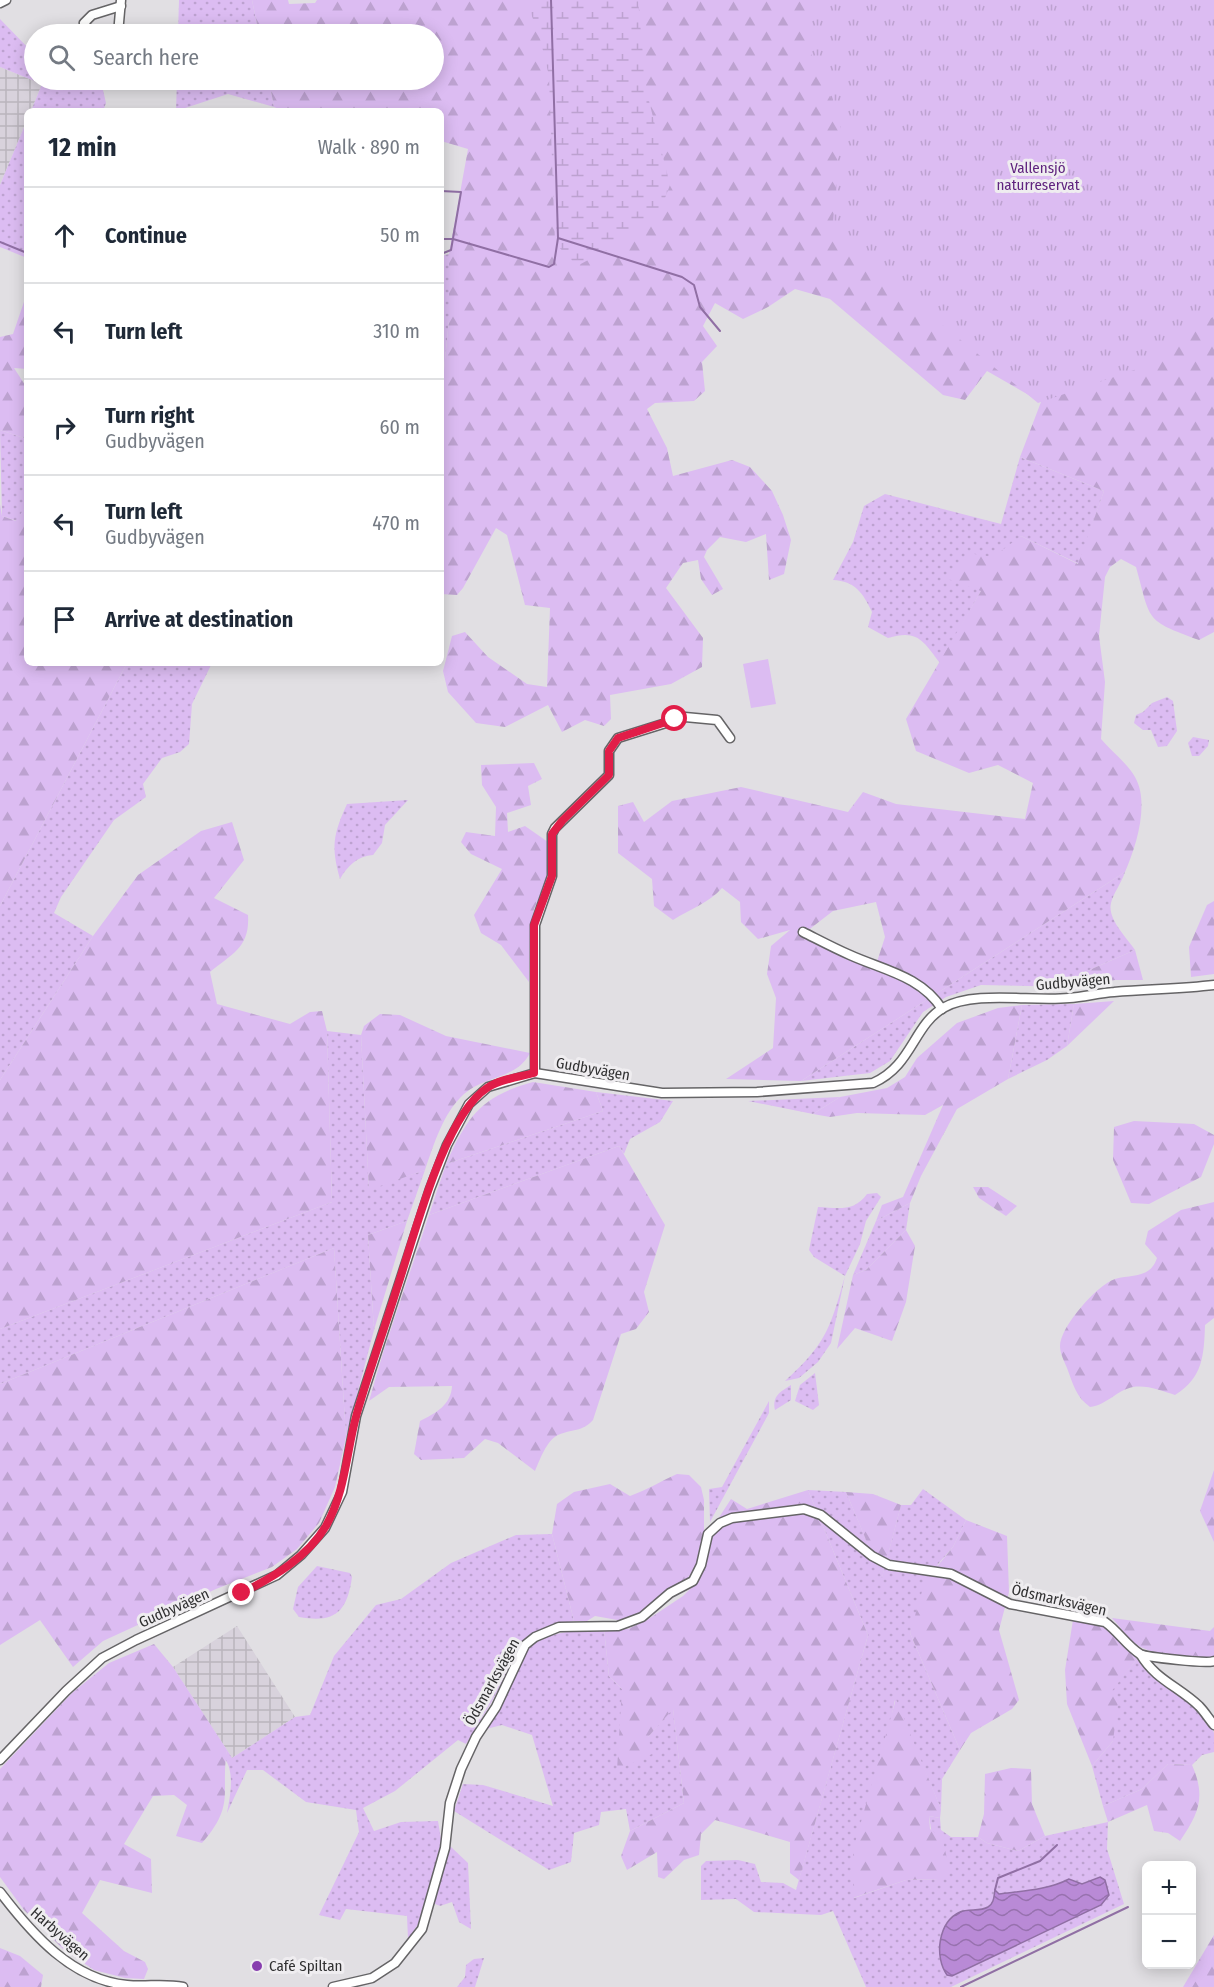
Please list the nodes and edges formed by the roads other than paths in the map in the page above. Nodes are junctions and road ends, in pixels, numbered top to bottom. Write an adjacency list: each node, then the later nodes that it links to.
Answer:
1 (6, 0): 2 (street)
2 (0, 3)
3 (121, 3): 4 (street); 5 (street)
4 (85, 24)
5 (119, 24)
6 (730, 738): 10 (street)
7 (803, 932): 9 (street)
8 (1214, 985): 9 (street, Gudbyvägen)
9 (942, 1009): 10 (street, Gudbyvägen)
10 (534, 1073): 14 (street, Gudbyvägen)
11 (1141, 1655): 12 (street); 13 (street, Ödsmarksvägen); 17 (street, Ödsmarksvägen)
12 (1214, 1660)
13 (1214, 1725)
14 (0, 1760)
15 (0, 1892): 16 (street, Harbyvägen)
16 (183, 1987)
17 (333, 1987)

